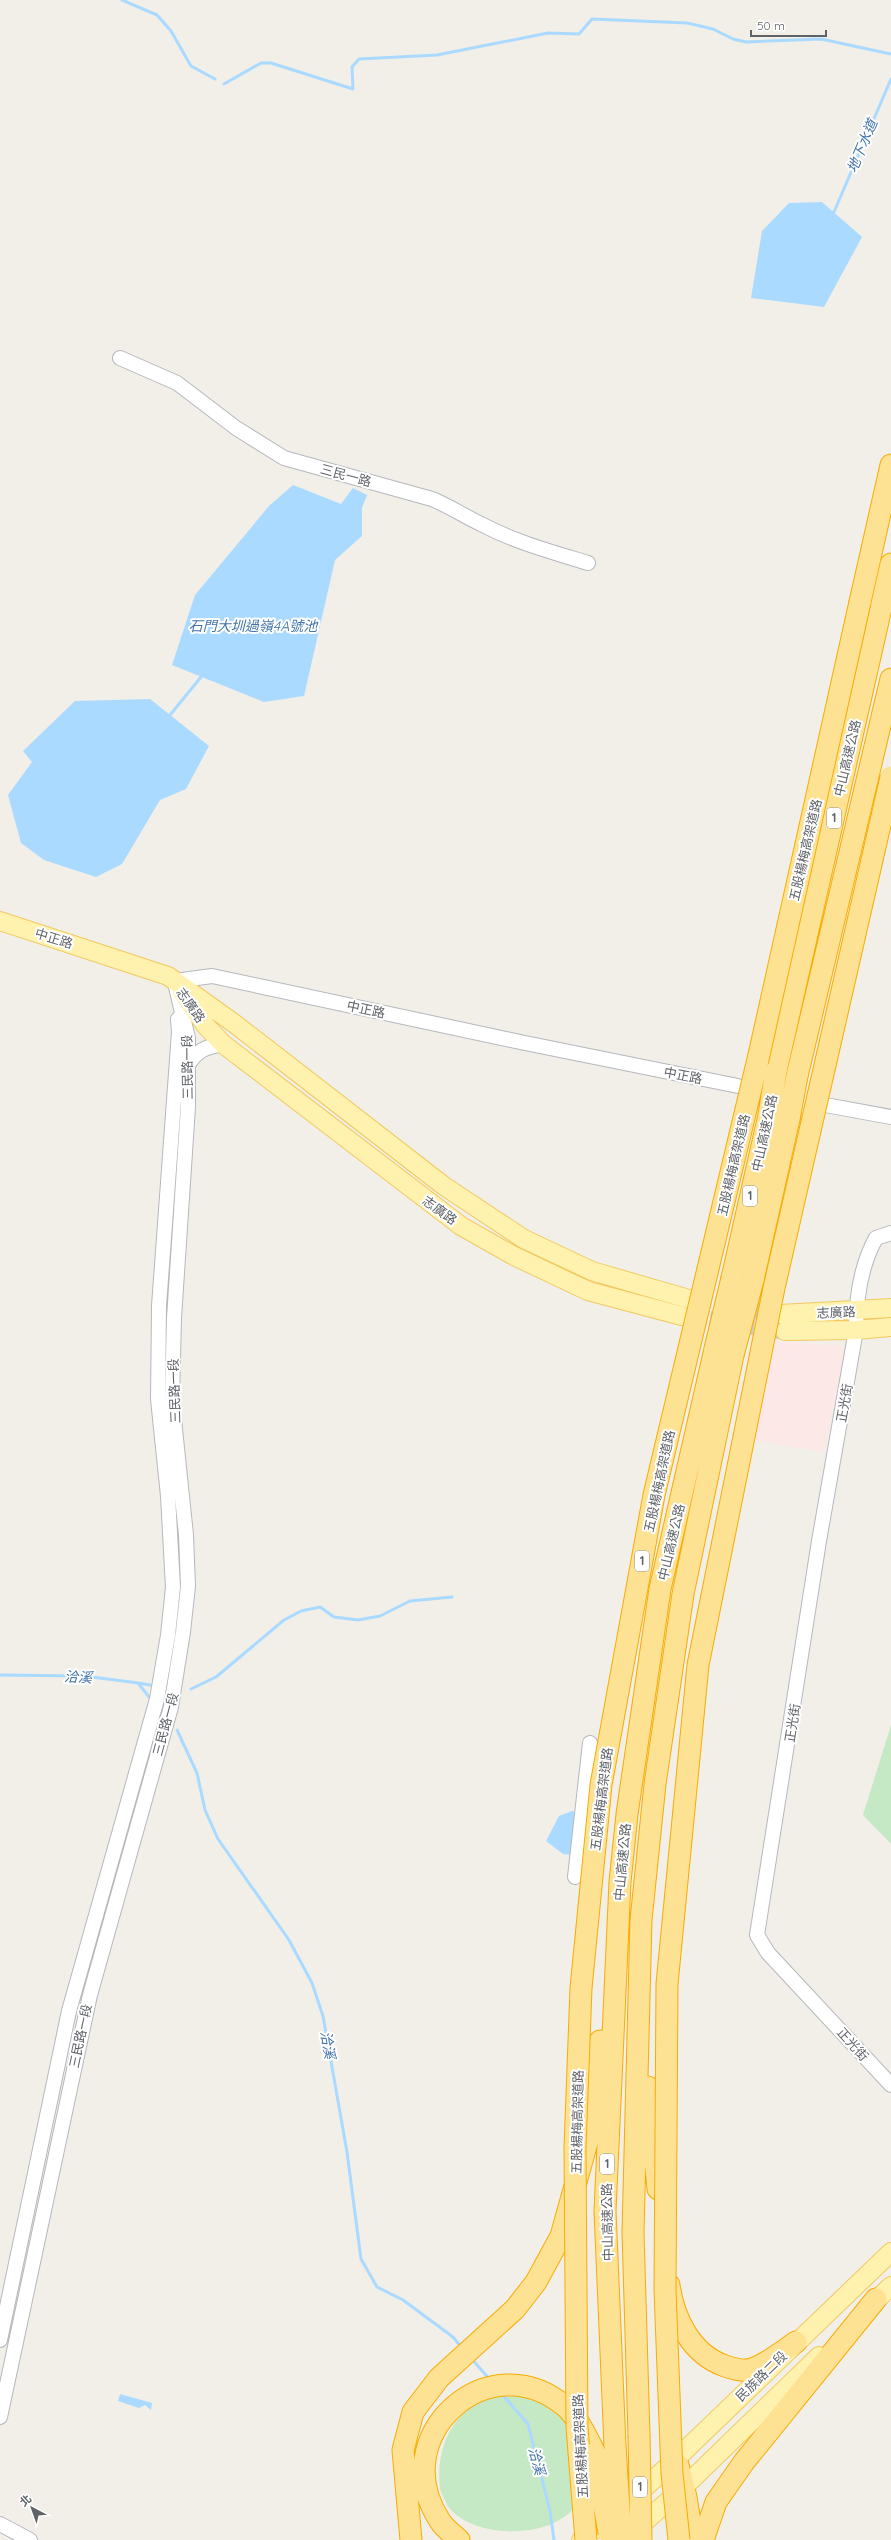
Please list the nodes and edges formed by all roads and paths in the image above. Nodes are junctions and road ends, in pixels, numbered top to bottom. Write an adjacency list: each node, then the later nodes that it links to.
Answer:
1 (120, 358): 3 (street, 三民一路)
2 (891, 465): 47 (highway, 五股楊梅高架道路 / 1, bridge)
3 (588, 563)
4 (891, 564): 23 (highway, 中山高速公路 / 1, bridge)
5 (891, 679): 23 (highway, 中山高速公路 / 1, bridge)
6 (891, 778): 49 (highway, bridge)
7 (0, 922): 8 (main road, 中正路)
8 (175, 981): 9 (main road, 志廣路); 10 (street, 三民路一段); 11 (street, 中正路); 15 (main road, 志廣路); 24 (street, 三民路一段)
9 (223, 1044): 10 (street); 19 (main road, 志廣路)
10 (188, 1065): 25 (street, 三民路一段)
11 (738, 1086)
12 (820, 1104): 13 (street)
13 (891, 1117)
14 (891, 1232): 17 (street, 正光街)
15 (689, 1299)
16 (891, 1308): 17 (main road, 志廣路)
17 (856, 1312): 18 (main road, 志廣路); 21 (street, 正光街)
18 (780, 1314)
19 (682, 1316)
20 (891, 1327): 21 (main road, 志廣路)
21 (856, 1330): 22 (main road, 志廣路); 30 (street, 正光街)
22 (785, 1331)
23 (724, 1352): 28 (highway, 中山高速公路 / 1); 29 (highway, 中山高速公路 / 1)
24 (157, 1699): 25 (street); 34 (street, 三民路一段)
25 (171, 1707): 36 (street, 三民路一段)
26 (590, 1743): 27 (street)
27 (575, 1877)
28 (620, 1882): 38 (highway); 41 (highway, 中山高速公路 / 1, bridge)
29 (641, 1920): 32 (highway); 41 (highway, 中山高速公路 / 1, bridge)
30 (891, 2085)
31 (891, 2252): 35 (main road, 民族路二段)
32 (666, 2273): 35 (highway); 37 (highway)
33 (886, 2293): 39 (main road, 民族路二段); 51 (highway)
34 (0, 2340)
35 (796, 2342): 37 (main road, 民族路二段)
36 (0, 2417)
37 (676, 2459): 39 (highway); 46 (main road, 民族路二段)
38 (404, 2488): 43 (highway); 44 (highway)
39 (683, 2488): 41 (main road, 民族路二段); 50 (highway)
40 (0, 2524): 42 (street)
41 (630, 2538)
42 (30, 2540)
43 (411, 2540)
44 (420, 2540)
45 (459, 2540): 48 (highway, bridge)
46 (581, 2540)
47 (586, 2540)
48 (611, 2540)
49 (679, 2540)
50 (693, 2540)
51 (703, 2540)

